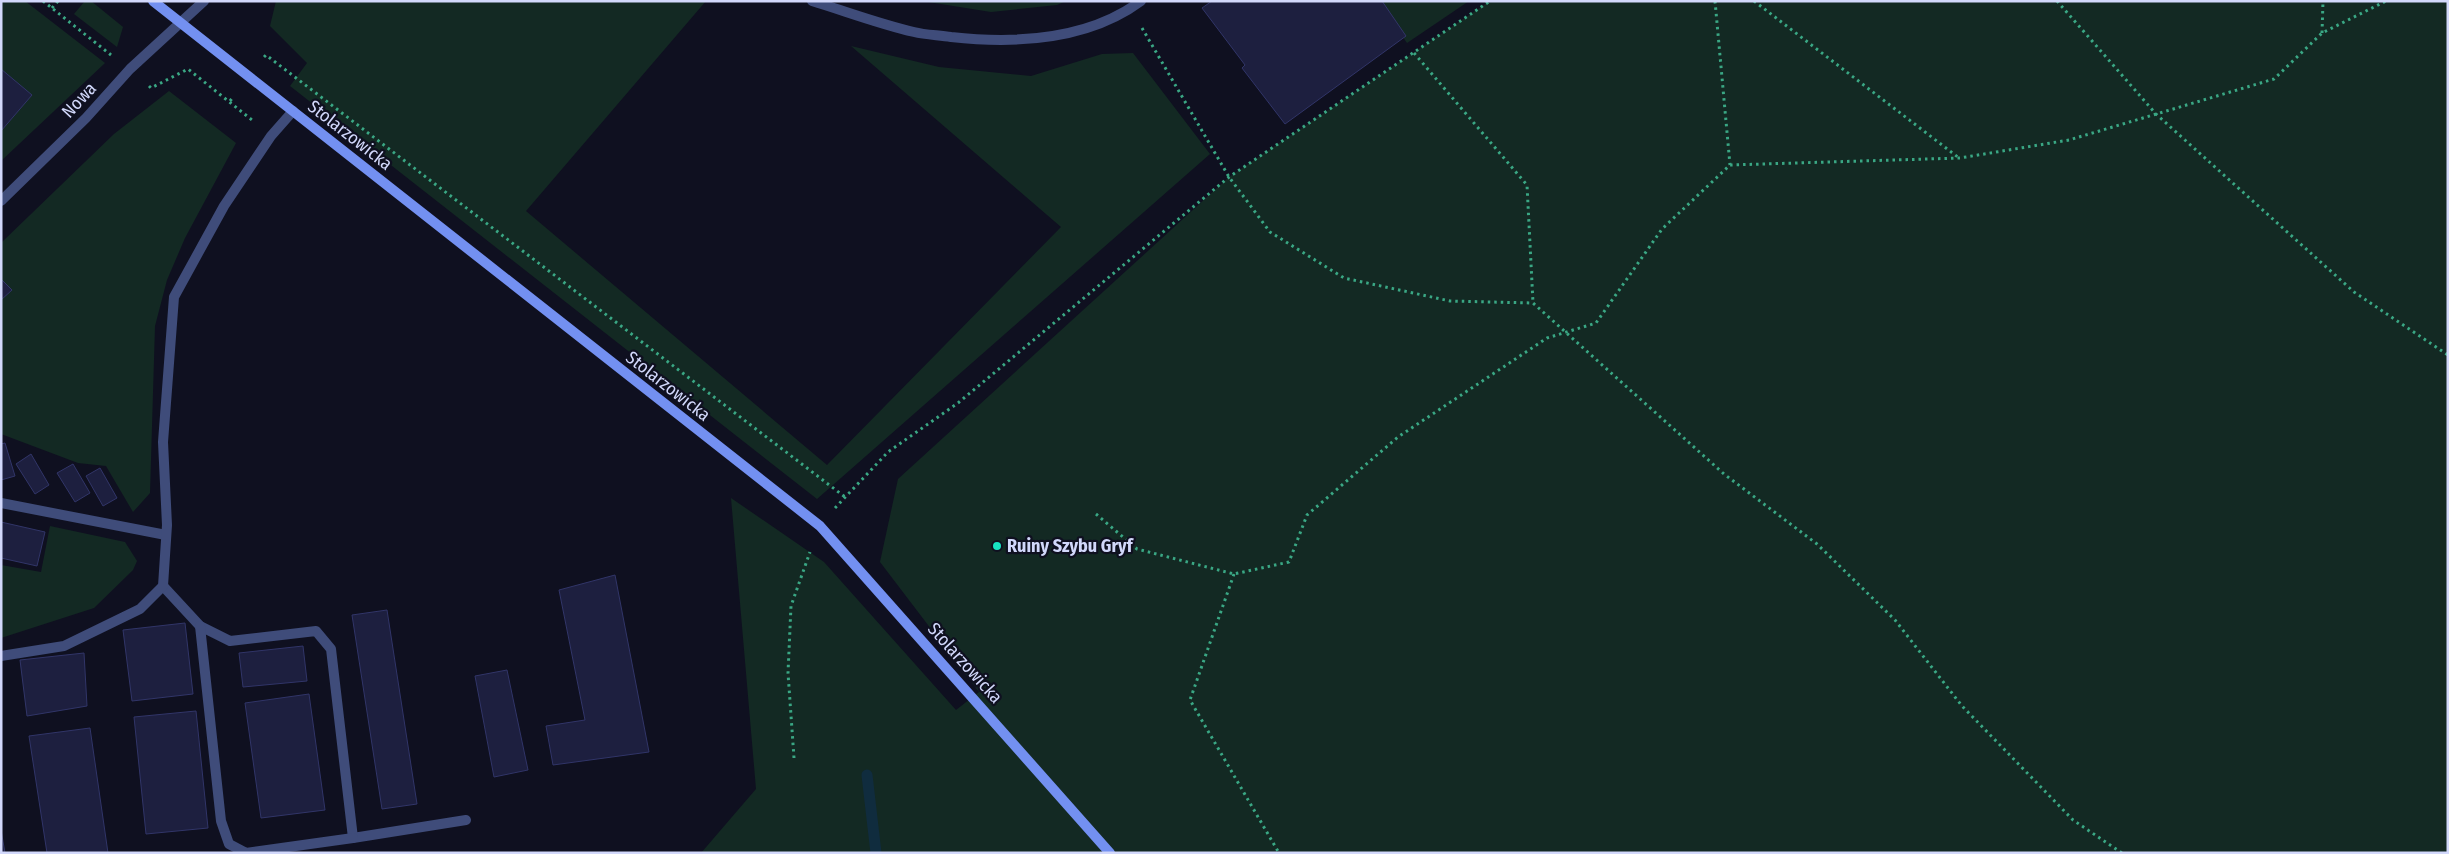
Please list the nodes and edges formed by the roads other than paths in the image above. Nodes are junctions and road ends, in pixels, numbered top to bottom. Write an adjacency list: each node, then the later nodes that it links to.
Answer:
1 (153, 1): 5 (street, Stolarzowicka)
2 (204, 1): 5 (street, Nowa)
3 (812, 1): 4 (street)
4 (1140, 1)
5 (182, 23): 6 (street, Stolarzowicka); 7 (street, Nowa)
6 (293, 111): 9 (street); 15 (street, Stolarzowicka)
7 (1, 201)
8 (1, 503): 9 (street)
9 (166, 535): 10 (street)
10 (163, 586): 11 (street); 12 (street)
11 (200, 626): 14 (street); 14 (street)
12 (1, 656)
13 (466, 820): 14 (street)
14 (353, 838)
15 (1110, 853)

